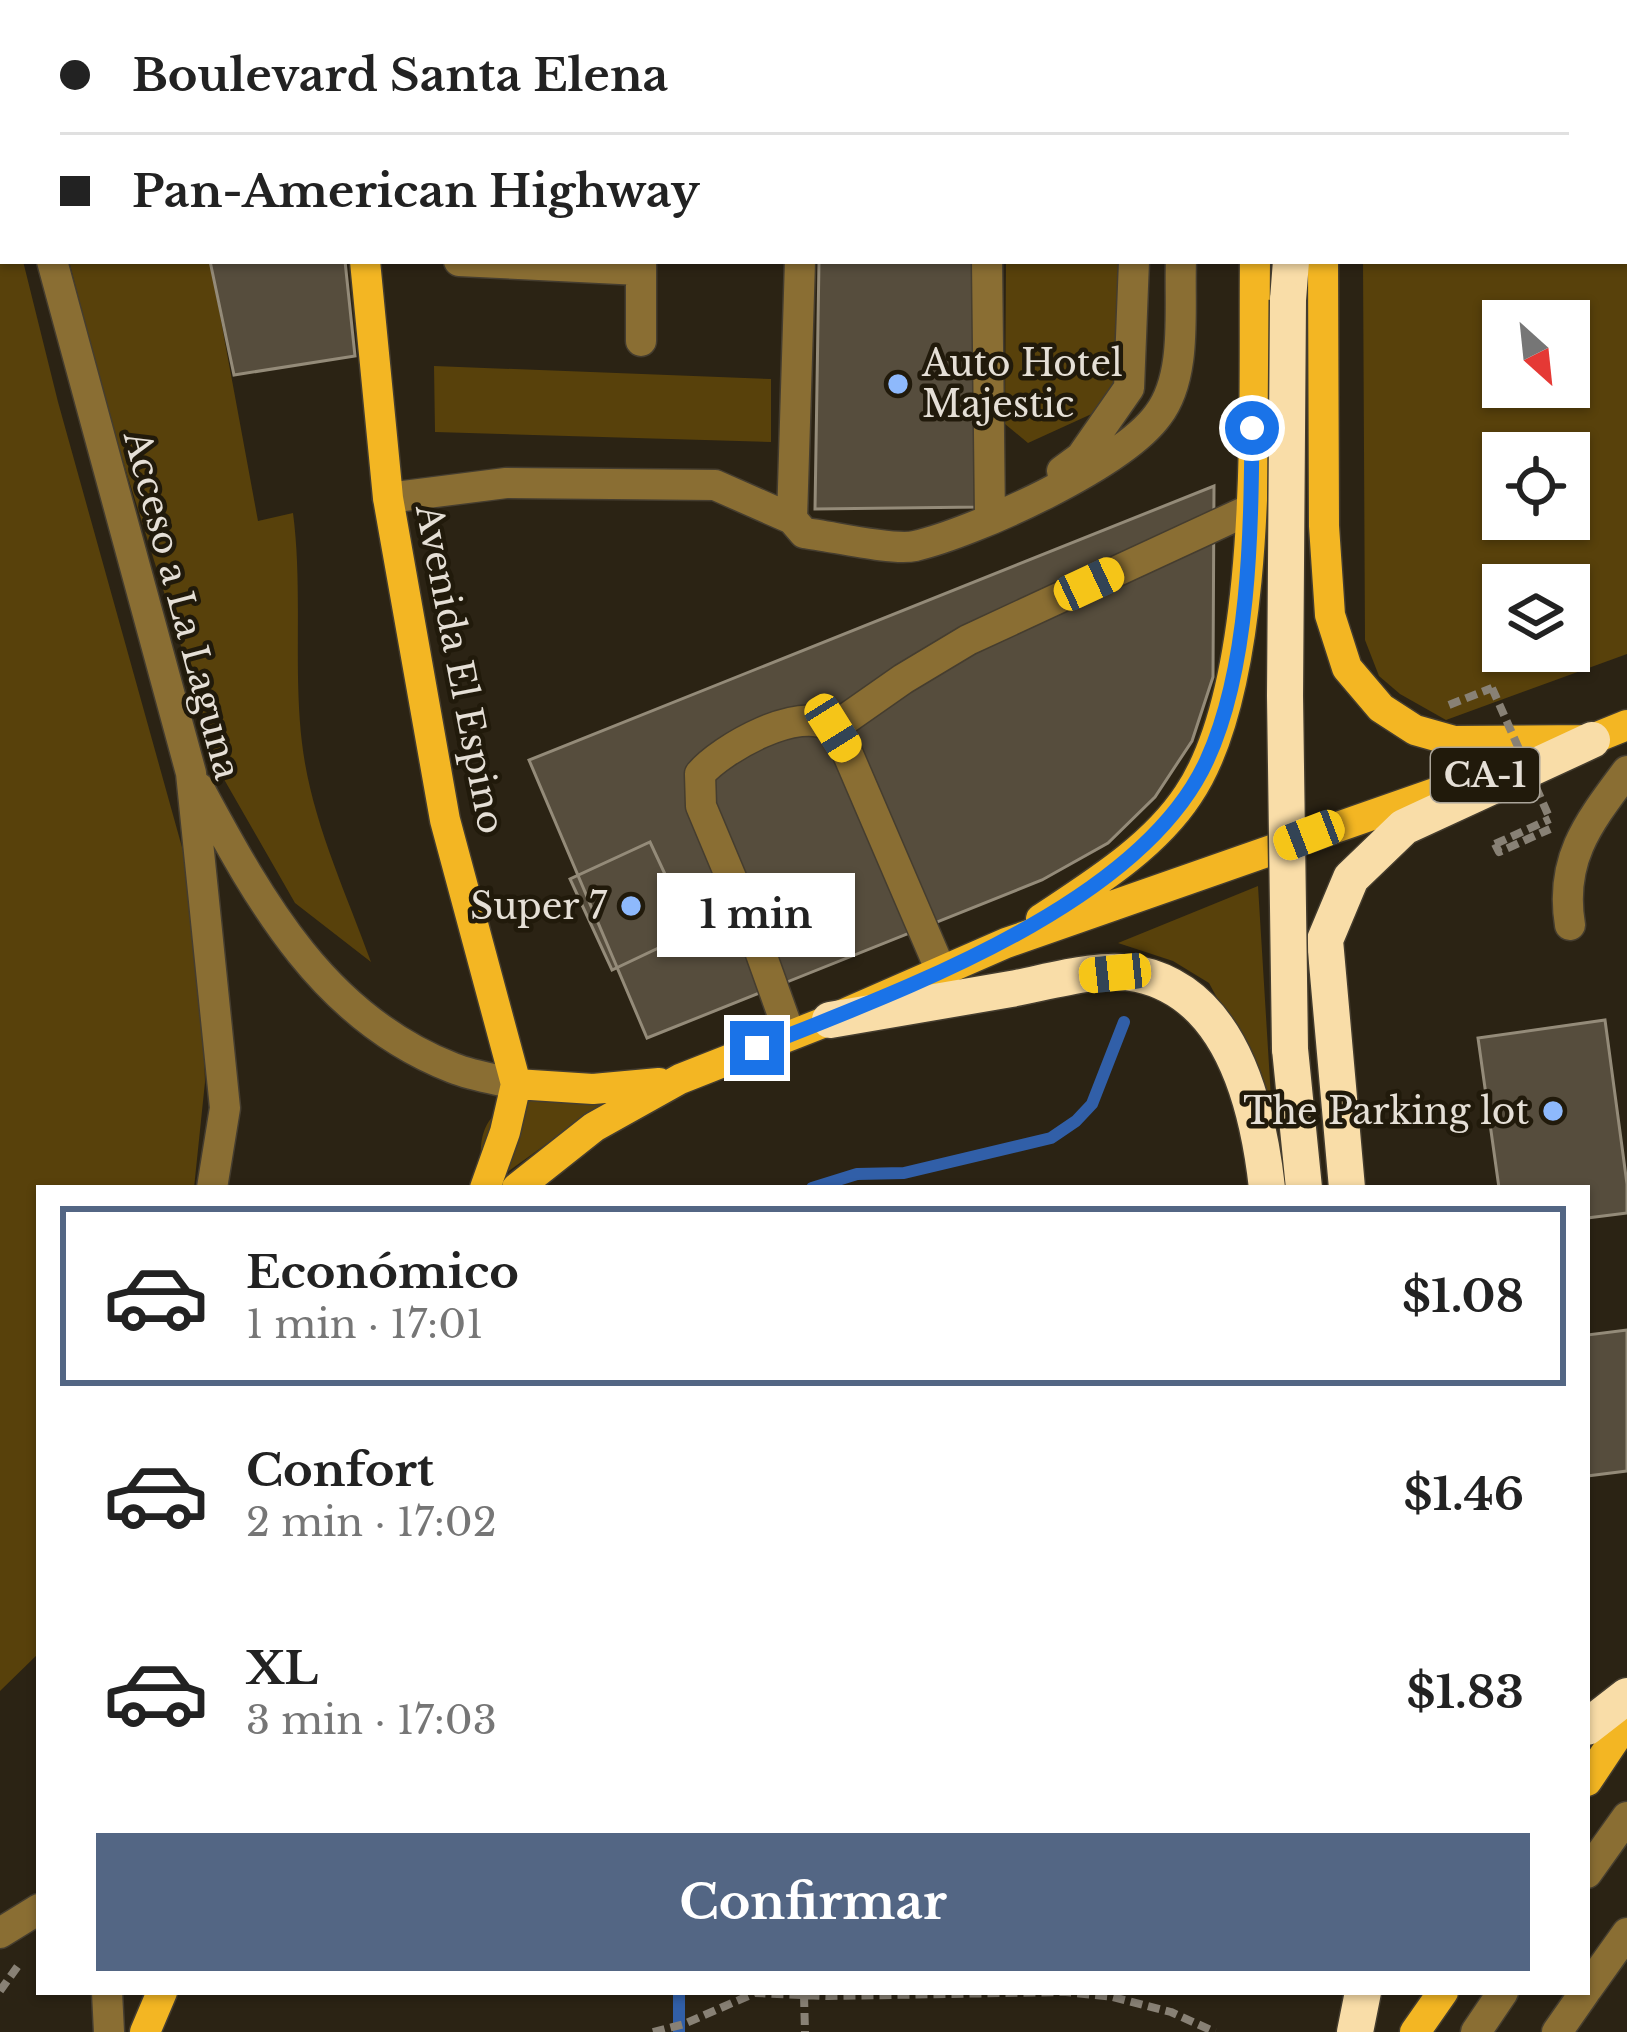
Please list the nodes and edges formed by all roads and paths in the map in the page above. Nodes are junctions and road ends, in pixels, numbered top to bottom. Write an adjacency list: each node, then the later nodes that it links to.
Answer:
1 (53, 264): 22 (street, Acceso a La Laguna)
2 (365, 264): 13 (main road, Avenida El Espino)
3 (568, 264): 11 (street)
4 (800, 264): 16 (street)
5 (987, 264): 15 (street)
6 (1134, 264): 15 (street)
7 (1181, 264): 15 (street)
8 (1256, 264): 14 (main road)
9 (1291, 264): 35 (highway, bridge)
10 (1323, 264): 20 (main road)
11 (640, 266): 12 (street)
12 (641, 341)
13 (388, 499): 16 (street); 30 (main road, Avenida El Espino)
14 (1251, 509): 19 (street); 25 (main road)
15 (997, 516): 16 (street)
16 (792, 519)
17 (1447, 706): 23 (path, bridge)
18 (1627, 724): 20 (main road, CA-1)
19 (833, 728): 26 (street); 28 (street)
20 (1592, 740): 25 (main road, CA-1); 36 (highway)
21 (1627, 771): 24 (street)
22 (191, 772): 30 (street); 31 (street, Acceso a La Laguna)
23 (1495, 844)
24 (1570, 925)
25 (1006, 943): 26 (main road, CA-1)
26 (941, 970): 27 (main road, CA-1)
27 (830, 1020): 28 (main road, CA-1); 34 (highway)
28 (790, 1035): 29 (main road, CA-1)
29 (680, 1079): 30 (main road); 33 (main road, CA-1)
30 (516, 1084): 32 (main road, Avenida El Espino)
31 (212, 1185)
32 (485, 1185)
33 (521, 1185)
34 (1266, 1185)
35 (1304, 1185)
36 (1347, 1185)
37 (1627, 1696): 39 (highway)
38 (1627, 1721): 40 (main road)
39 (1590, 1725)
40 (1590, 1776)
41 (1627, 1816): 42 (street)
42 (1590, 1869)
43 (36, 1912): 44 (street)
44 (0, 1933)
45 (1627, 1933): 46 (street)
46 (1590, 1985)
47 (107, 1995): 55 (street)
48 (161, 1995): 56 (main road)
49 (750, 1995): 57 (path)
50 (804, 1995): 58 (path)
51 (1094, 1995): 59 (path)
52 (1441, 1995): 60 (main road)
53 (1501, 1995): 61 (street)
54 (1583, 1995): 62 (street)
55 (109, 2032)
56 (145, 2032)
57 (654, 2032)
58 (805, 2032)
59 (1215, 2032)
60 (1415, 2032)
61 (1476, 2032)
62 (1557, 2032)

